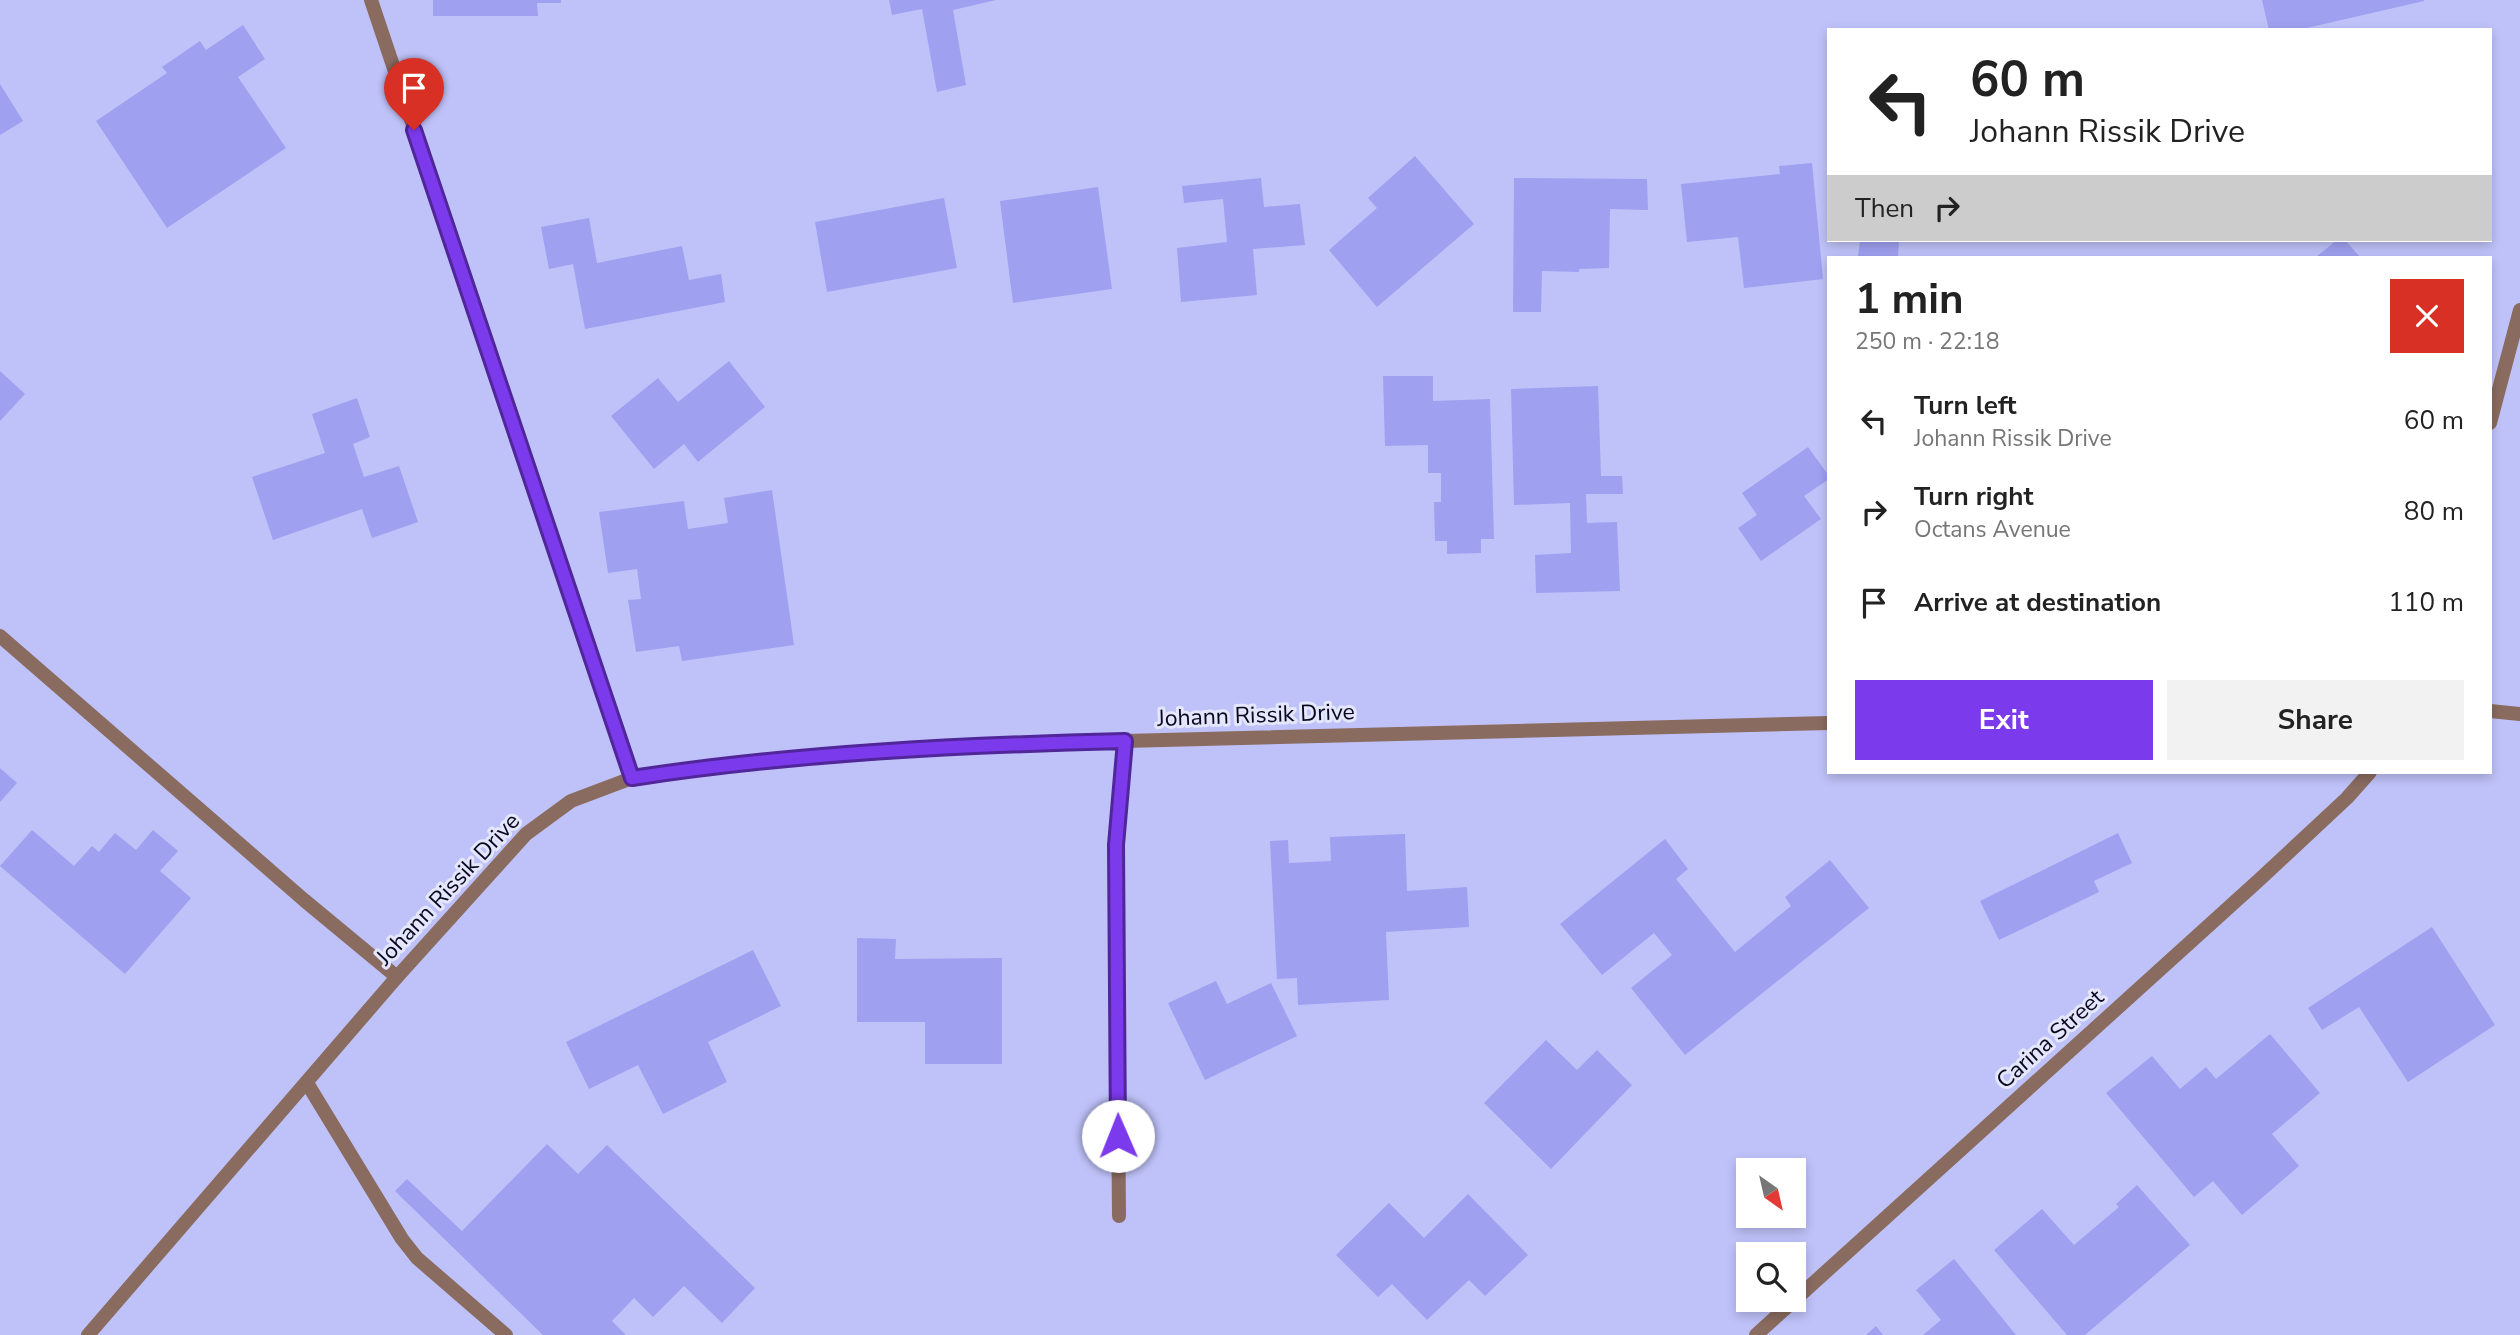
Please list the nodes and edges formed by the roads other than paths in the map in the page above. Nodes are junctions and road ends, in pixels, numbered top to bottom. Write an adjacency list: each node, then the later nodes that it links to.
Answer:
1 (371, 0): 10 (street)
2 (2520, 310): 3 (street)
3 (2492, 416)
4 (0, 636): 11 (street)
5 (2492, 711): 6 (street)
6 (2520, 714)
7 (1827, 723): 8 (street, Johann Rissik Drive)
8 (1125, 741): 10 (street, Johann Rissik Drive); 13 (street)
9 (2368, 774): 16 (street, Carina Street)
10 (632, 778): 11 (street, Johann Rissik Drive)
11 (397, 977): 12 (street, Johann Rissik Drive)
12 (307, 1083): 14 (street, Johann Rissik Drive); 15 (street)
13 (1119, 1216)
14 (88, 1335)
15 (506, 1335)
16 (1756, 1335)

